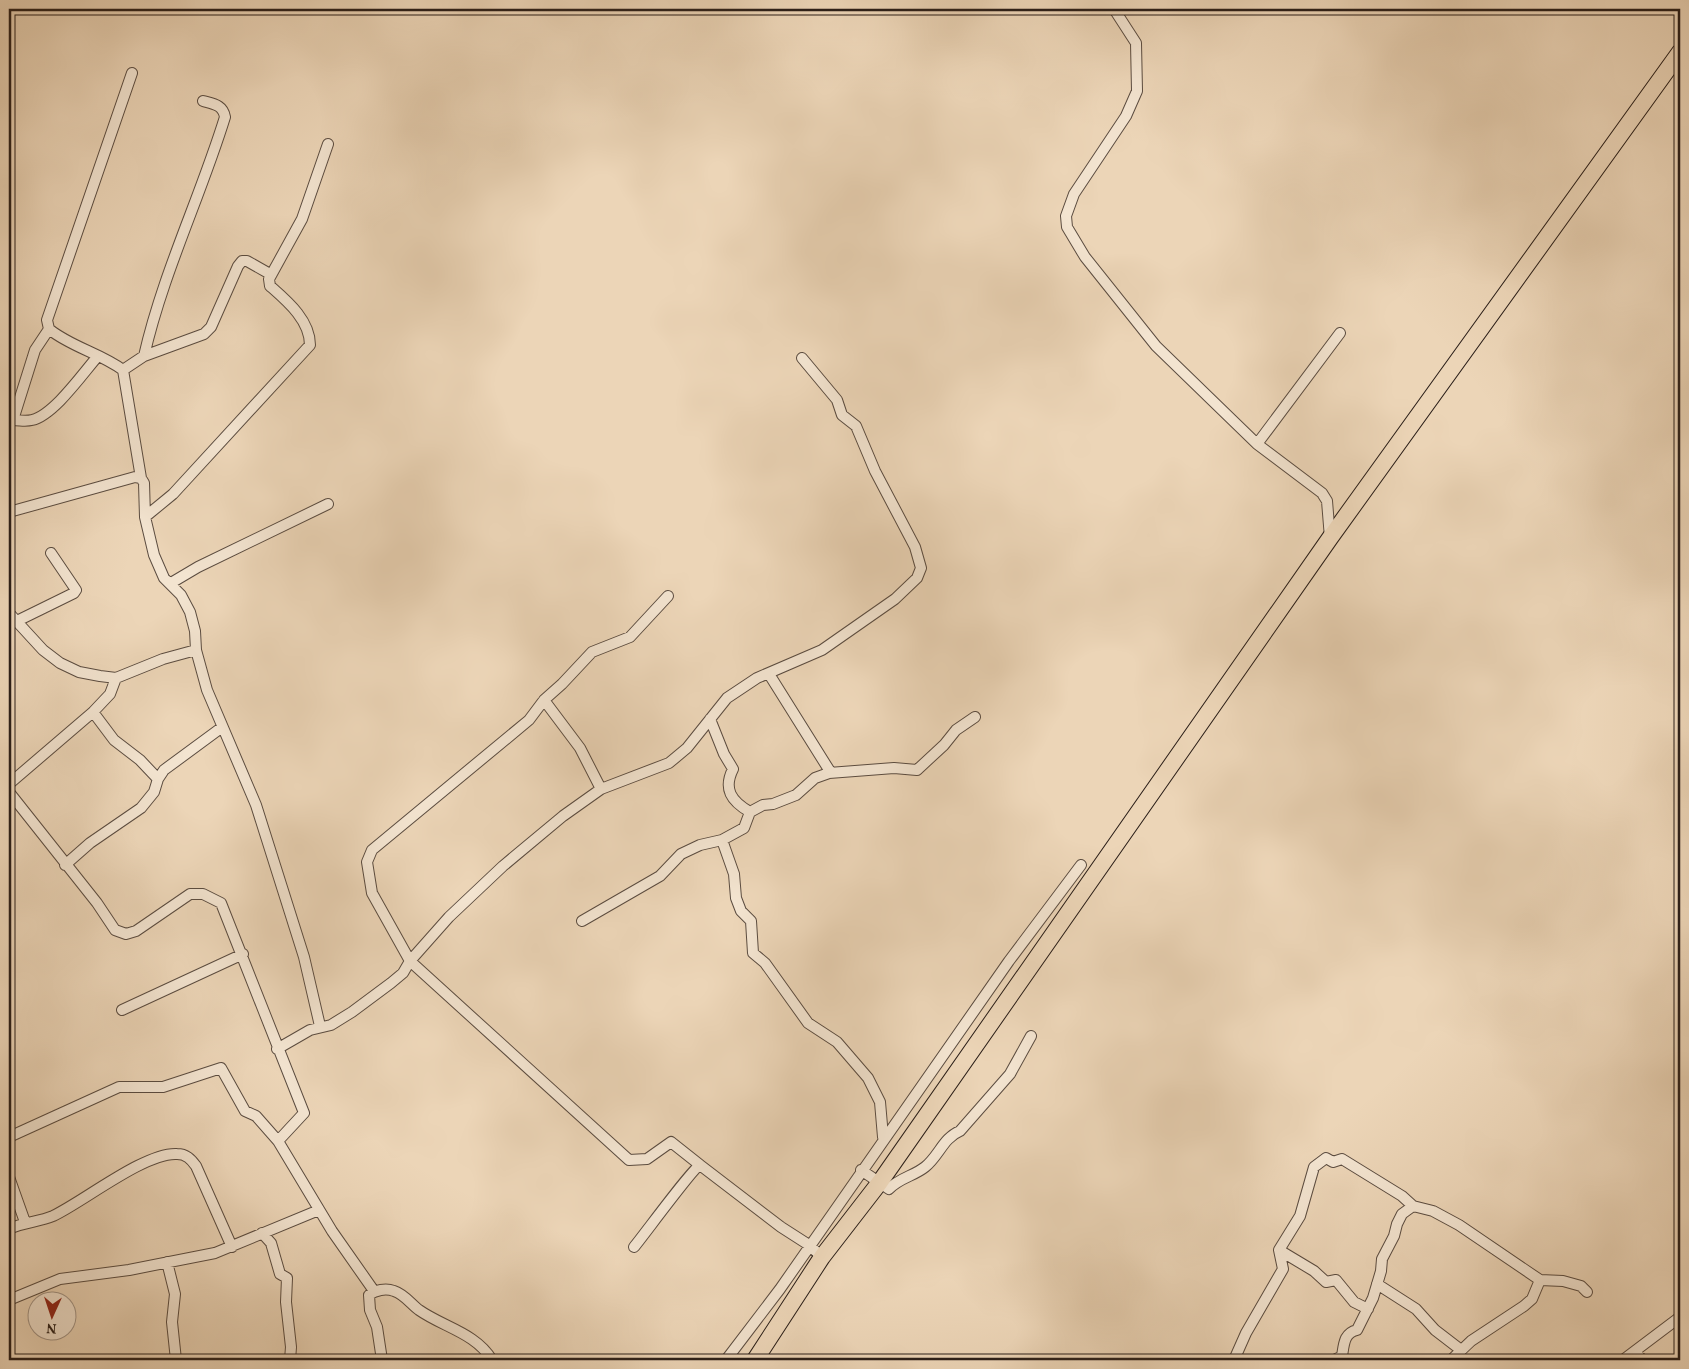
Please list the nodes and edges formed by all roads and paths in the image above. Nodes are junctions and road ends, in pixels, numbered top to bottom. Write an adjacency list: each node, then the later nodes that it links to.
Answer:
1 (1114, 9): 14 (street)
2 (1680, 52): 19 (main road)
3 (132, 73): 7 (street)
4 (204, 101): 10 (street)
5 (328, 144): 6 (street)
6 (270, 274): 10 (street); 18 (street)
7 (48, 329): 9 (street); 13 (street)
8 (1340, 333): 14 (street)
9 (98, 356): 12 (street); 13 (street)
10 (144, 356): 12 (street)
11 (802, 358): 26 (street)
12 (123, 370): 15 (street)
13 (11, 420)
14 (1257, 444): 19 (street)
15 (140, 478): 17 (street); 18 (street)
16 (328, 504): 21 (street)
17 (9, 512)
18 (145, 517): 21 (street)
19 (1330, 538): 55 (main road)
20 (51, 553): 24 (street)
21 (170, 583): 25 (street)
22 (668, 596): 28 (street)
23 (9, 613): 24 (street)
24 (17, 621): 27 (street)
25 (196, 650): 27 (street); 32 (street)
26 (768, 674): 31 (street); 33 (street)
27 (116, 678): 29 (street)
28 (544, 700): 36 (street); 44 (street)
29 (94, 712): 34 (street); 35 (street)
30 (976, 717): 33 (street)
31 (710, 719): 36 (street); 38 (street)
32 (222, 728): 34 (street); 46 (street)
33 (831, 773): 38 (street)
34 (158, 779): 40 (street)
35 (9, 784)
36 (601, 789): 44 (street)
37 (9, 792): 40 (street)
38 (750, 812): 39 (street)
39 (722, 840): 42 (street); 50 (street)
40 (66, 865): 43 (street)
41 (1081, 865): 50 (street)
42 (582, 921)
43 (243, 954): 45 (street); 48 (street)
44 (410, 961): 46 (street); 52 (street)
45 (122, 1010)
46 (320, 1026): 48 (street)
47 (1031, 1036): 55 (street)
48 (277, 1048): 51 (street)
49 (9, 1137): 51 (street)
50 (883, 1137): 53 (street)
51 (278, 1141): 57 (street)
52 (700, 1165): 61 (street); 63 (street)
53 (861, 1170): 55 (street); 61 (street)
54 (9, 1177): 58 (street)
55 (880, 1182): 65 (main road)
56 (1413, 1206): 64 (street); 67 (street); 68 (street)
57 (318, 1210): 60 (street); 69 (street)
58 (25, 1222): 59 (street); 62 (street)
59 (9, 1229)
60 (262, 1232): 62 (street); 77 (street)
61 (809, 1244): 65 (street); 80 (street)
62 (232, 1247): 66 (street)
63 (634, 1247)
64 (1279, 1250): 72 (street); 82 (street)
65 (822, 1257): 81 (main road)
66 (167, 1262): 71 (street); 76 (street)
67 (1540, 1280): 70 (street); 74 (street)
68 (1377, 1284): 72 (street); 74 (street)
69 (374, 1291): 78 (street); 79 (street)
70 (1586, 1292)
71 (9, 1300)
72 (1368, 1309): 83 (street)
73 (1680, 1317): 75 (street)
74 (1461, 1350): 84 (street)
75 (1635, 1350): 85 (street); 86 (street)
76 (176, 1360)
77 (290, 1360)
78 (382, 1360)
79 (492, 1360)
80 (726, 1360)
81 (754, 1360)
82 (1234, 1360)
83 (1334, 1360)
84 (1451, 1360)
85 (1623, 1360)
86 (1642, 1360)

